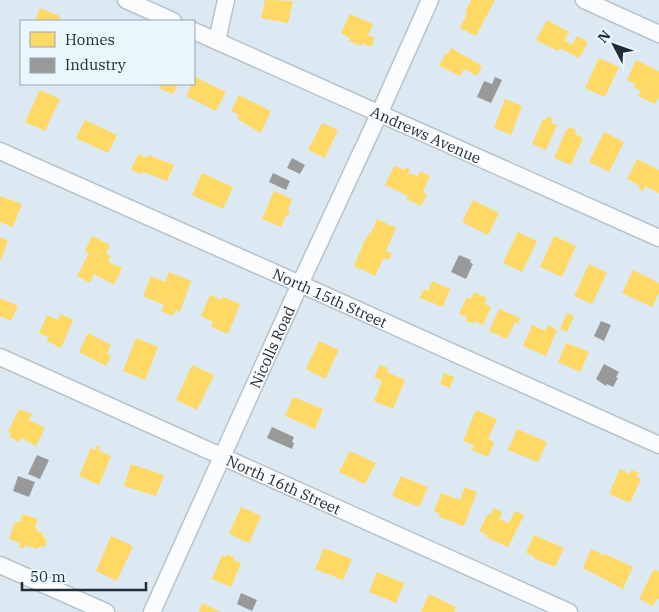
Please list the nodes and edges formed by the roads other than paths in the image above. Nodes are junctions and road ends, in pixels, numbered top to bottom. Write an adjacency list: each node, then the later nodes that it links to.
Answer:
1 (126, 0): 5 (street)
2 (226, 0): 8 (street)
3 (430, 0): 9 (street, Nicolls Road)
4 (584, 0): 7 (street)
5 (171, 20)
6 (195, 30): 8 (street, Andrews Avenue)
7 (659, 34)
8 (217, 41): 9 (street, Andrews Avenue)
9 (380, 112): 11 (street, Andrews Avenue); 12 (street, Nicolls Road)
10 (0, 152): 12 (street, North 15th Street)
11 (659, 238)
12 (300, 284): 14 (street, North 15th Street); 15 (street, Nicolls Road)
13 (0, 357): 15 (street, North 16th Street)
14 (659, 445)
15 (222, 456): 18 (street, Nicolls Road); 19 (street, North 16th Street)
16 (0, 565): 17 (street)
17 (106, 612)
18 (152, 612)
19 (569, 612)

